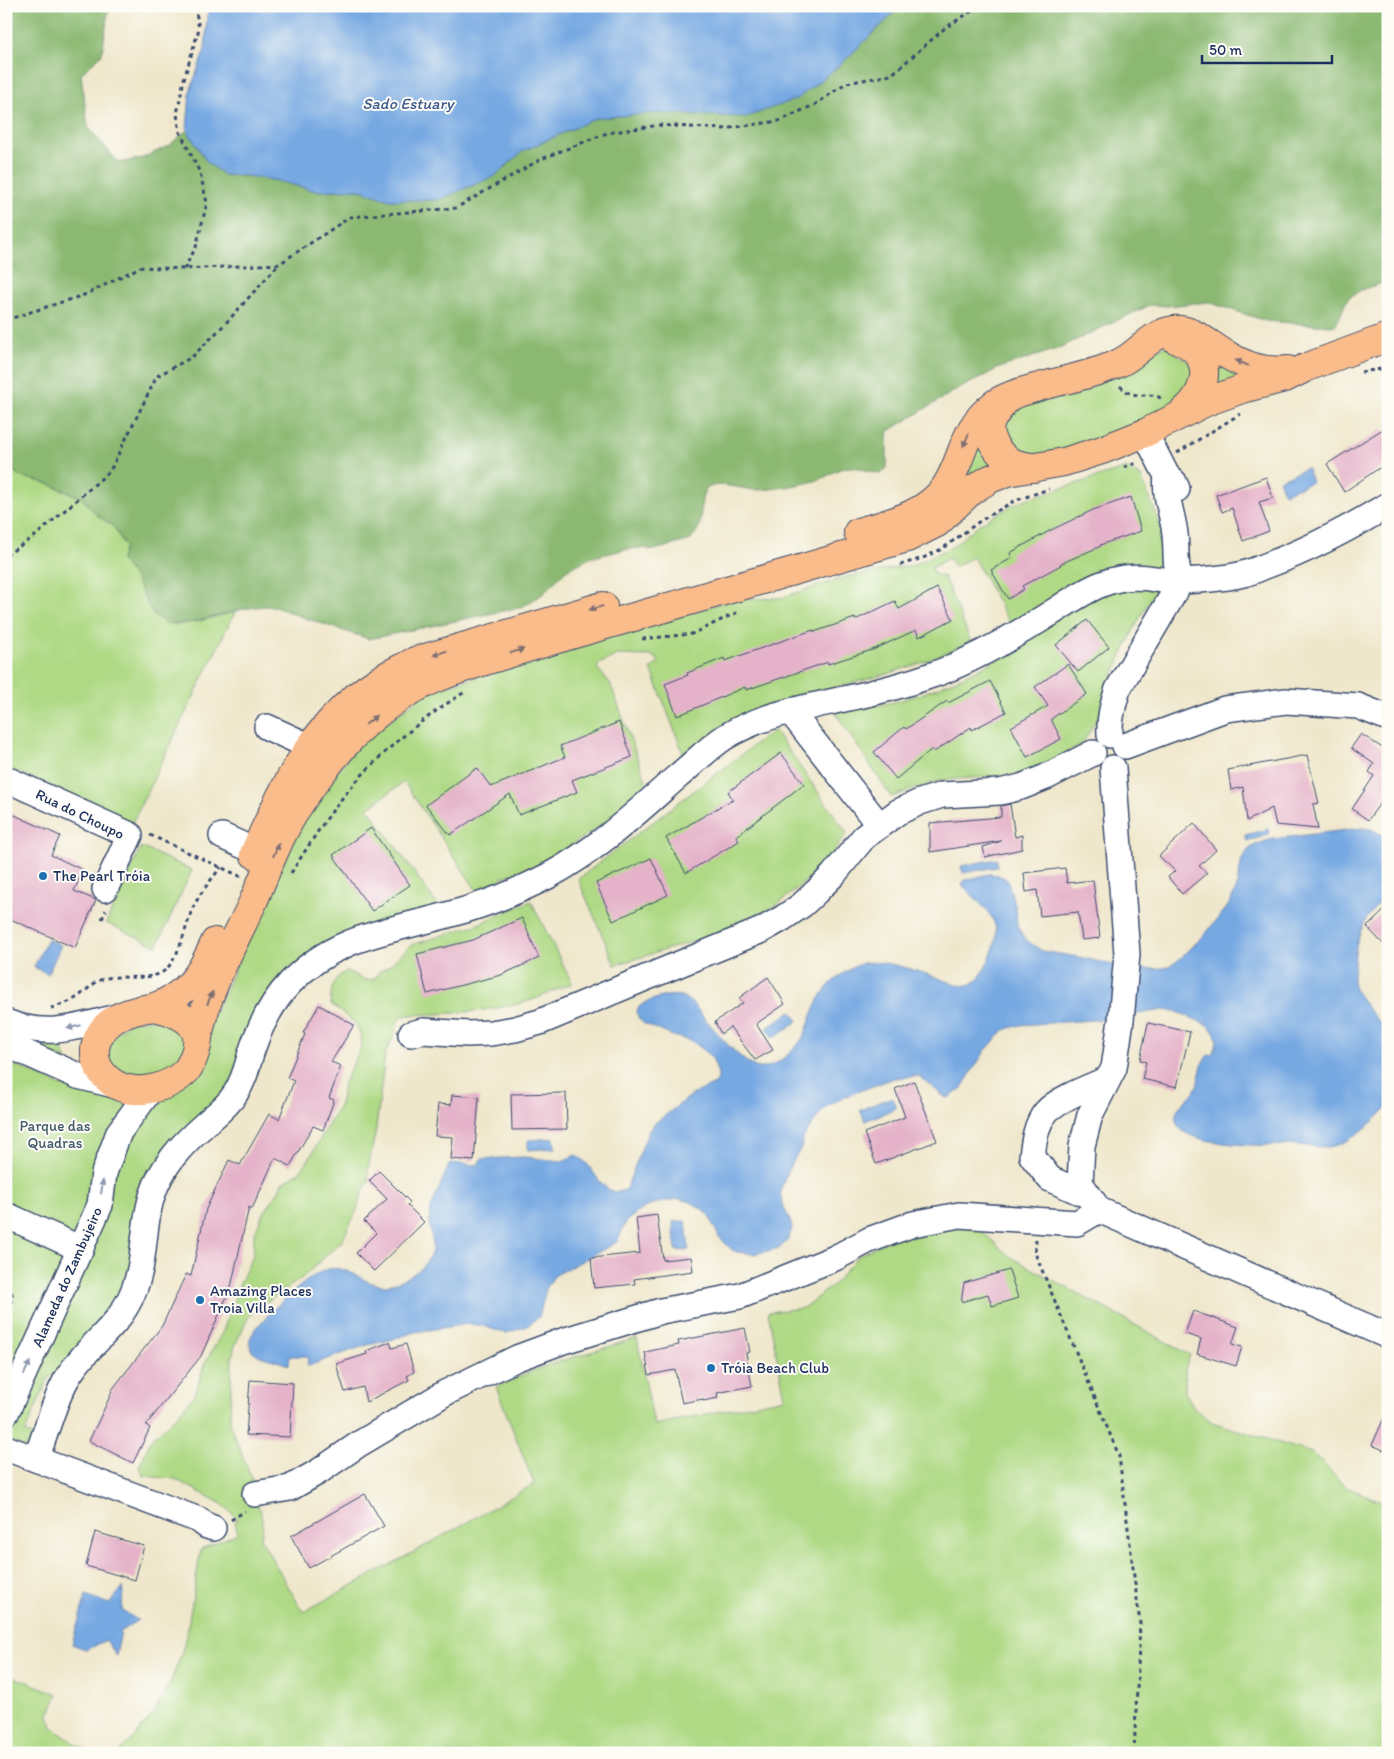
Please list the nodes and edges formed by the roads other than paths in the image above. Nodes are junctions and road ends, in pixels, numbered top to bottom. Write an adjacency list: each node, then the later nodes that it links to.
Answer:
1 (1388, 337): 3 (main road)
2 (1154, 338): 3 (main road, one-way to 2); 4 (main road); 5 (main road)
3 (1307, 367): 5 (main road)
4 (1018, 394): 7 (main road); 14 (main road, one-way to 14)
5 (1176, 417): 6 (main road)
6 (1145, 433): 7 (main road); 9 (street)
7 (1034, 468): 27 (main road, one-way to 7)
8 (1388, 505): 9 (street)
9 (1186, 581): 10 (street); 13 (street)
10 (790, 711): 18 (street); 37 (street)
11 (1388, 718): 13 (street)
12 (267, 727): 14 (street)
13 (1118, 741): 15 (street); 16 (street)
14 (309, 749): 20 (main road)
15 (1093, 753): 16 (street); 18 (street)
16 (1113, 768): 28 (street)
17 (6, 779): 21 (street, Rua do Choupo)
18 (879, 825): 25 (street)
19 (222, 836): 20 (street)
20 (255, 851): 22 (main road)
21 (108, 895)
22 (155, 1007): 23 (main road); 27 (main road)
23 (121, 1016): 24 (street, one-way to 24); 29 (main road)
24 (6, 1022)
25 (411, 1034)
26 (6, 1044): 29 (street)
27 (197, 1045): 30 (main road)
28 (1108, 1078): 31 (street); 31 (street)
29 (122, 1087): 30 (main road)
30 (152, 1089): 33 (street, Alameda do Zambujeiro, one-way to 30)
31 (1094, 1203): 34 (street); 38 (street)
32 (6, 1215): 33 (street)
33 (81, 1249): 35 (street, Alameda do Zambujeiro, one-way to 33)
34 (1388, 1336)
35 (6, 1413)
36 (6, 1448): 37 (street)
37 (36, 1459): 39 (street)
38 (255, 1494)
39 (214, 1528)

